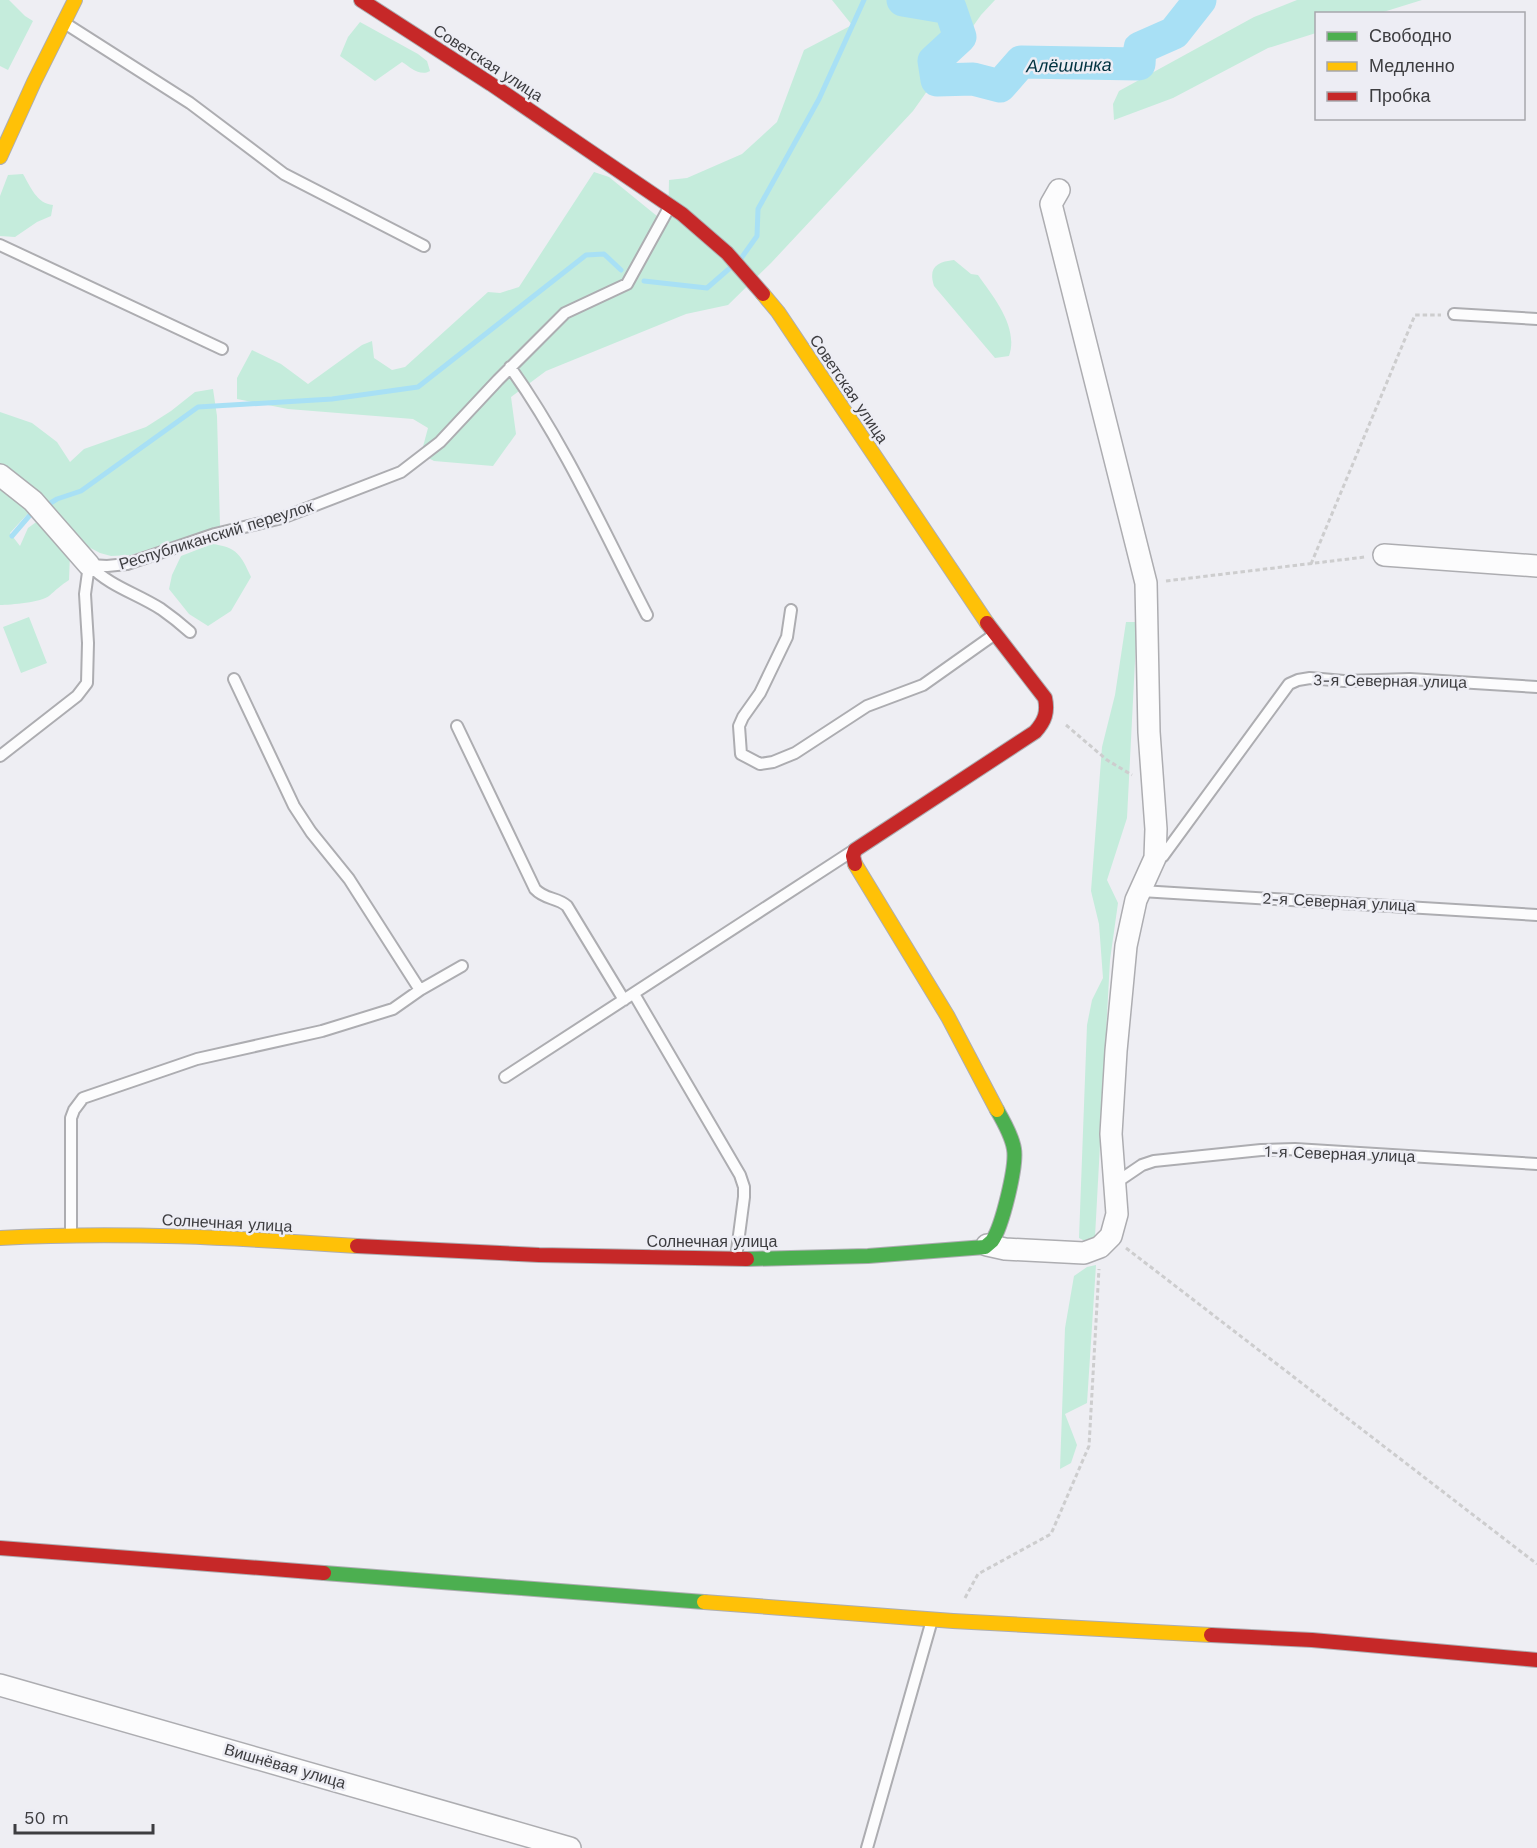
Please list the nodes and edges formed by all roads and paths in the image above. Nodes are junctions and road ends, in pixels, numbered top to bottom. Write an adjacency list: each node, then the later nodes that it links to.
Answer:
1 (75, 0): 3 (street)
2 (361, 0): 7 (street, Советская улица)
3 (63, 22): 4 (street); 9 (lane)
4 (3, 141): 5 (street)
5 (0, 157)
6 (1059, 190): 19 (street)
7 (670, 206): 13 (lane, Республиканский переулок); 23 (street, Советская улица)
8 (0, 245): 12 (lane)
9 (424, 246)
10 (1454, 315): 11 (lane); 16 (path)
11 (1537, 320)
12 (222, 349)
13 (510, 367): 17 (lane, Республиканский переулок); 21 (lane)
14 (0, 475): 17 (street)
15 (1384, 555): 16 (path); 18 (street)
16 (1311, 564): 19 (path)
17 (89, 565): 22 (lane); 28 (lane)
18 (1537, 566)
19 (1146, 583): 29 (street)
20 (791, 609): 23 (lane)
21 (647, 615)
22 (190, 632)
23 (995, 634): 26 (street, Советская улица)
24 (234, 679): 35 (lane)
25 (1537, 687): 31 (lane, 3-я Северная улица)
26 (1048, 711): 29 (path); 30 (street)
27 (456, 726): 36 (lane)
28 (0, 756)
29 (1152, 782): 31 (street)
30 (854, 853): 36 (lane); 43 (street)
31 (1154, 862): 32 (street)
32 (1140, 891): 33 (lane, 2-я Северная улица); 39 (street)
33 (1537, 915)
34 (462, 966): 35 (lane)
35 (420, 990): 40 (lane)
36 (629, 997): 37 (lane); 44 (lane)
37 (504, 1077)
38 (1537, 1164): 39 (lane, 1-я Северная улица)
39 (1114, 1185): 42 (street)
40 (70, 1234): 41 (street, Солнечная улица); 44 (street, Солнечная улица)
41 (0, 1238)
42 (1106, 1242): 43 (street); 46 (path); 48 (path)
43 (987, 1245): 44 (street, Солнечная улица)
44 (736, 1258)
45 (0, 1548): 47 (street)
46 (1537, 1564)
47 (933, 1619): 48 (street); 52 (lane)
48 (953, 1621): 49 (street)
49 (1537, 1660)
50 (0, 1685): 51 (street, Вишнёвая улица)
51 (570, 1848)
52 (867, 1848)

